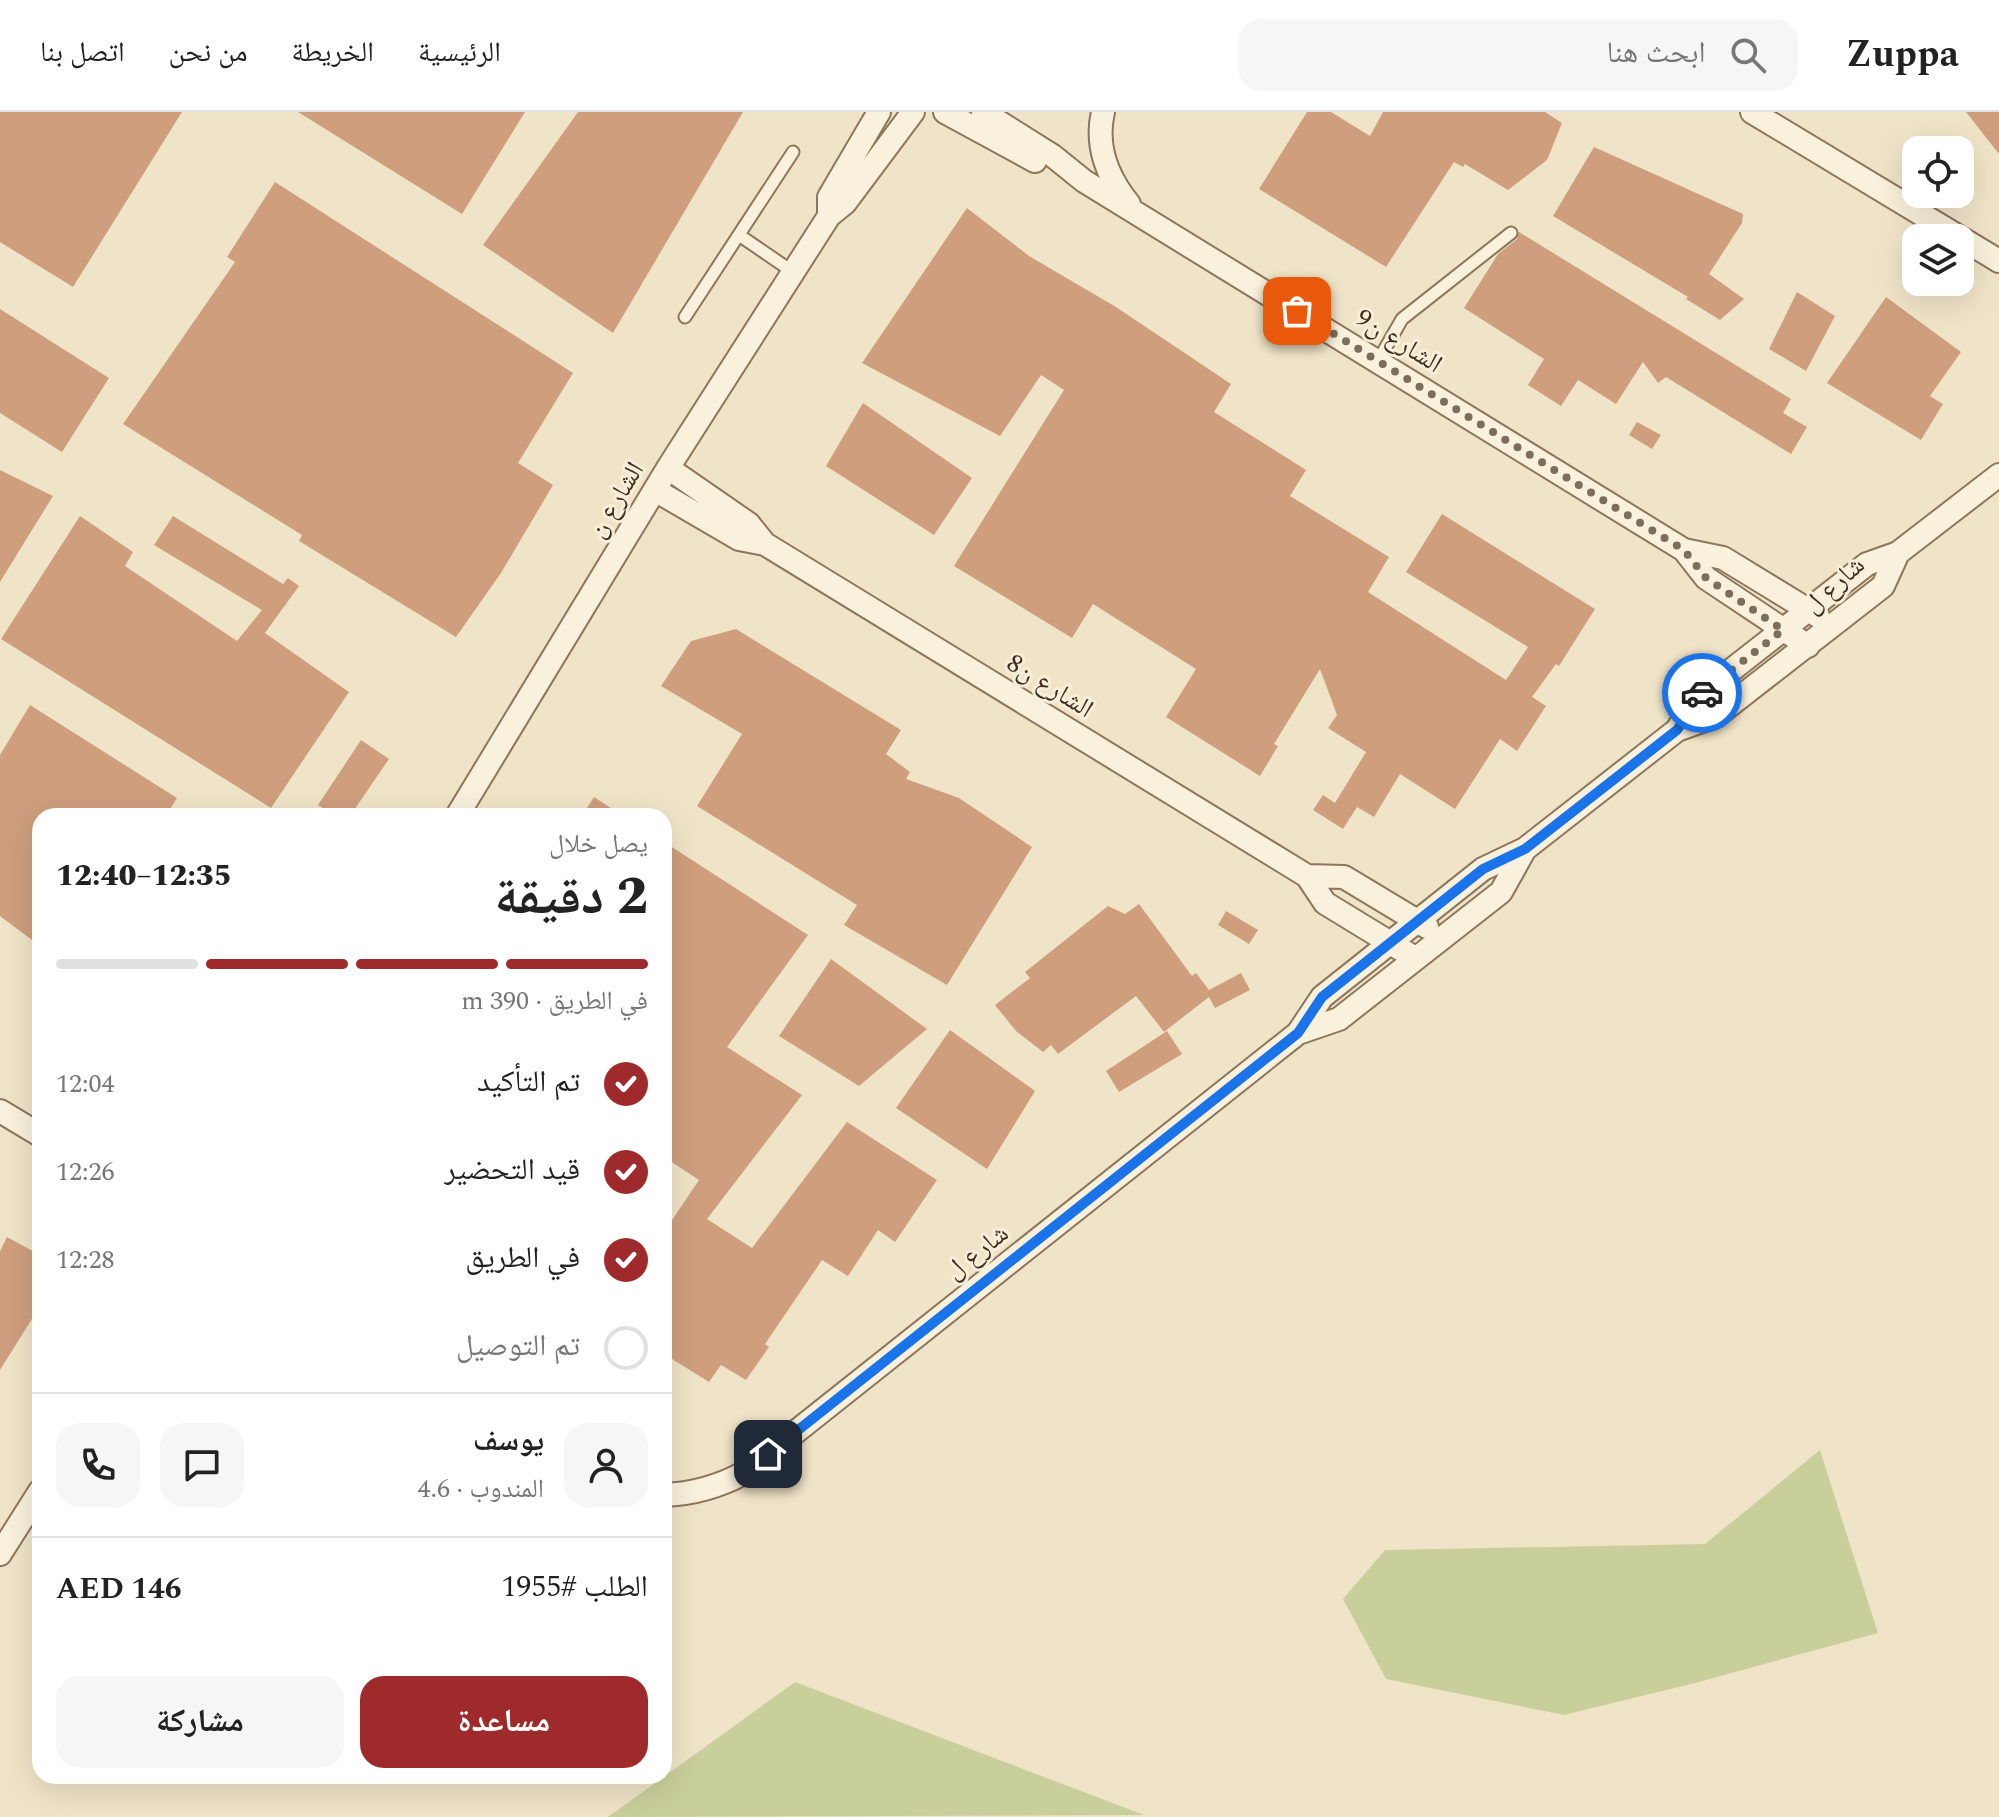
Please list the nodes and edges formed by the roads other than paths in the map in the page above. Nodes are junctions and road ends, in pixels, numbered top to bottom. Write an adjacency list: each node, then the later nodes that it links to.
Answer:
1 (879, 112): 10 (street, الشارع ن)
2 (913, 112): 10 (street, الشارع ن)
3 (945, 112): 8 (street, الشارع ن9)
4 (983, 112): 8 (street, الشارع ن9)
5 (1103, 112): 9 (street)
6 (1752, 112): 13 (street)
7 (793, 152): 12 (lane)
8 (1084, 181): 9 (street, الشارع ن9)
9 (1135, 211): 16 (street, الشارع ن9)
10 (829, 216): 14 (street, الشارع ن)
11 (1511, 233): 16 (lane)
12 (739, 235): 14 (lane); 15 (lane)
13 (1999, 261)
14 (793, 272): 17 (street, الشارع ن)
15 (685, 317)
16 (1378, 361): 21 (street, الشارع ن9)
17 (668, 468): 19 (street, الشارع ن); 20 (street, الشارع ن8)
18 (1999, 475): 22 (street, شارع ل)
19 (655, 490): 20 (street, الشارع ن8); 28 (street, الشارع ن)
20 (765, 544): 30 (street, الشارع ن8)
21 (1684, 550): 23 (street, الشارع ن9); 25 (street, الشارع ن9)
22 (1898, 553): 23 (street, شارع ل); 24 (street, شارع ل)
23 (1808, 609): 24 (street, الشارع ن9); 25 (street, شارع ل)
24 (1832, 625): 26 (street, شارع ل)
25 (1783, 630): 26 (street, الشارع ن9); 27 (street, شارع ل)
26 (1808, 646): 27 (street, شارع ل)
27 (1677, 730): 29 (street, شارع ل)
28 (462, 808)
29 (1525, 849): 31 (street, شارع ل); 32 (street, شارع ل)
30 (1307, 876): 31 (street, الشارع ن8); 33 (street, الشارع ن8)
31 (1418, 921): 32 (street, الشارع ن8); 33 (street, شارع ل)
32 (1443, 937): 34 (street, شارع ل)
33 (1389, 944): 34 (street, الشارع ن8); 35 (street, شارع ل)
34 (1415, 958): 35 (street, شارع ل)
35 (1298, 1033): 38 (street, شارع ل)
36 (0, 1111): 37 (street)
37 (32, 1130)
38 (673, 1495)
39 (32, 1504): 40 (street)
40 (0, 1554)

